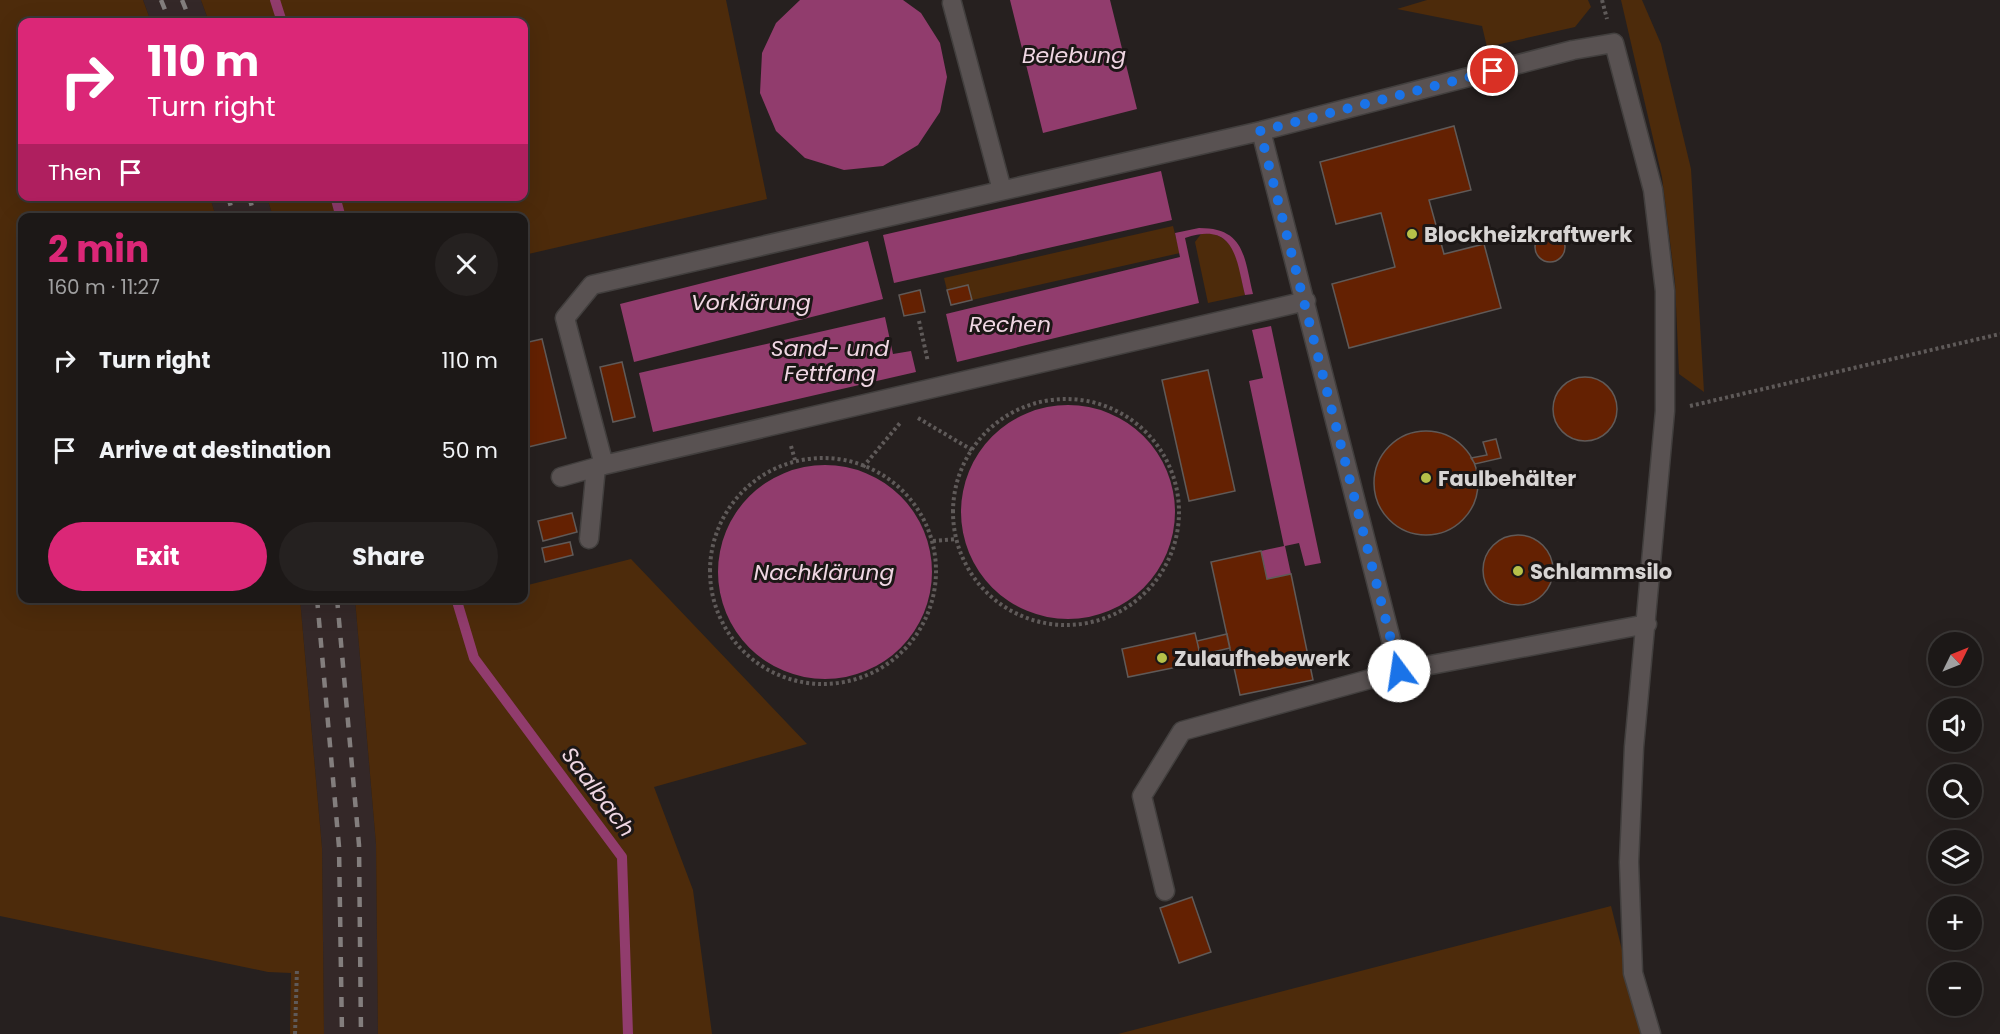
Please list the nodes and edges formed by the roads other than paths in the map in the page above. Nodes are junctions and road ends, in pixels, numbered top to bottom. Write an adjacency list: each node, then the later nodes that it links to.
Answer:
1 (952, 3): 3 (street)
2 (1260, 131): 3 (street); 4 (street); 8 (street)
3 (1002, 190): 5 (street)
4 (1306, 301): 5 (street); 9 (street)
5 (600, 466): 6 (street); 7 (street)
6 (561, 477)
7 (589, 538)
8 (1647, 624): 9 (street); 11 (street)
9 (1399, 671): 10 (street)
10 (1166, 891)
11 (1651, 1034)

